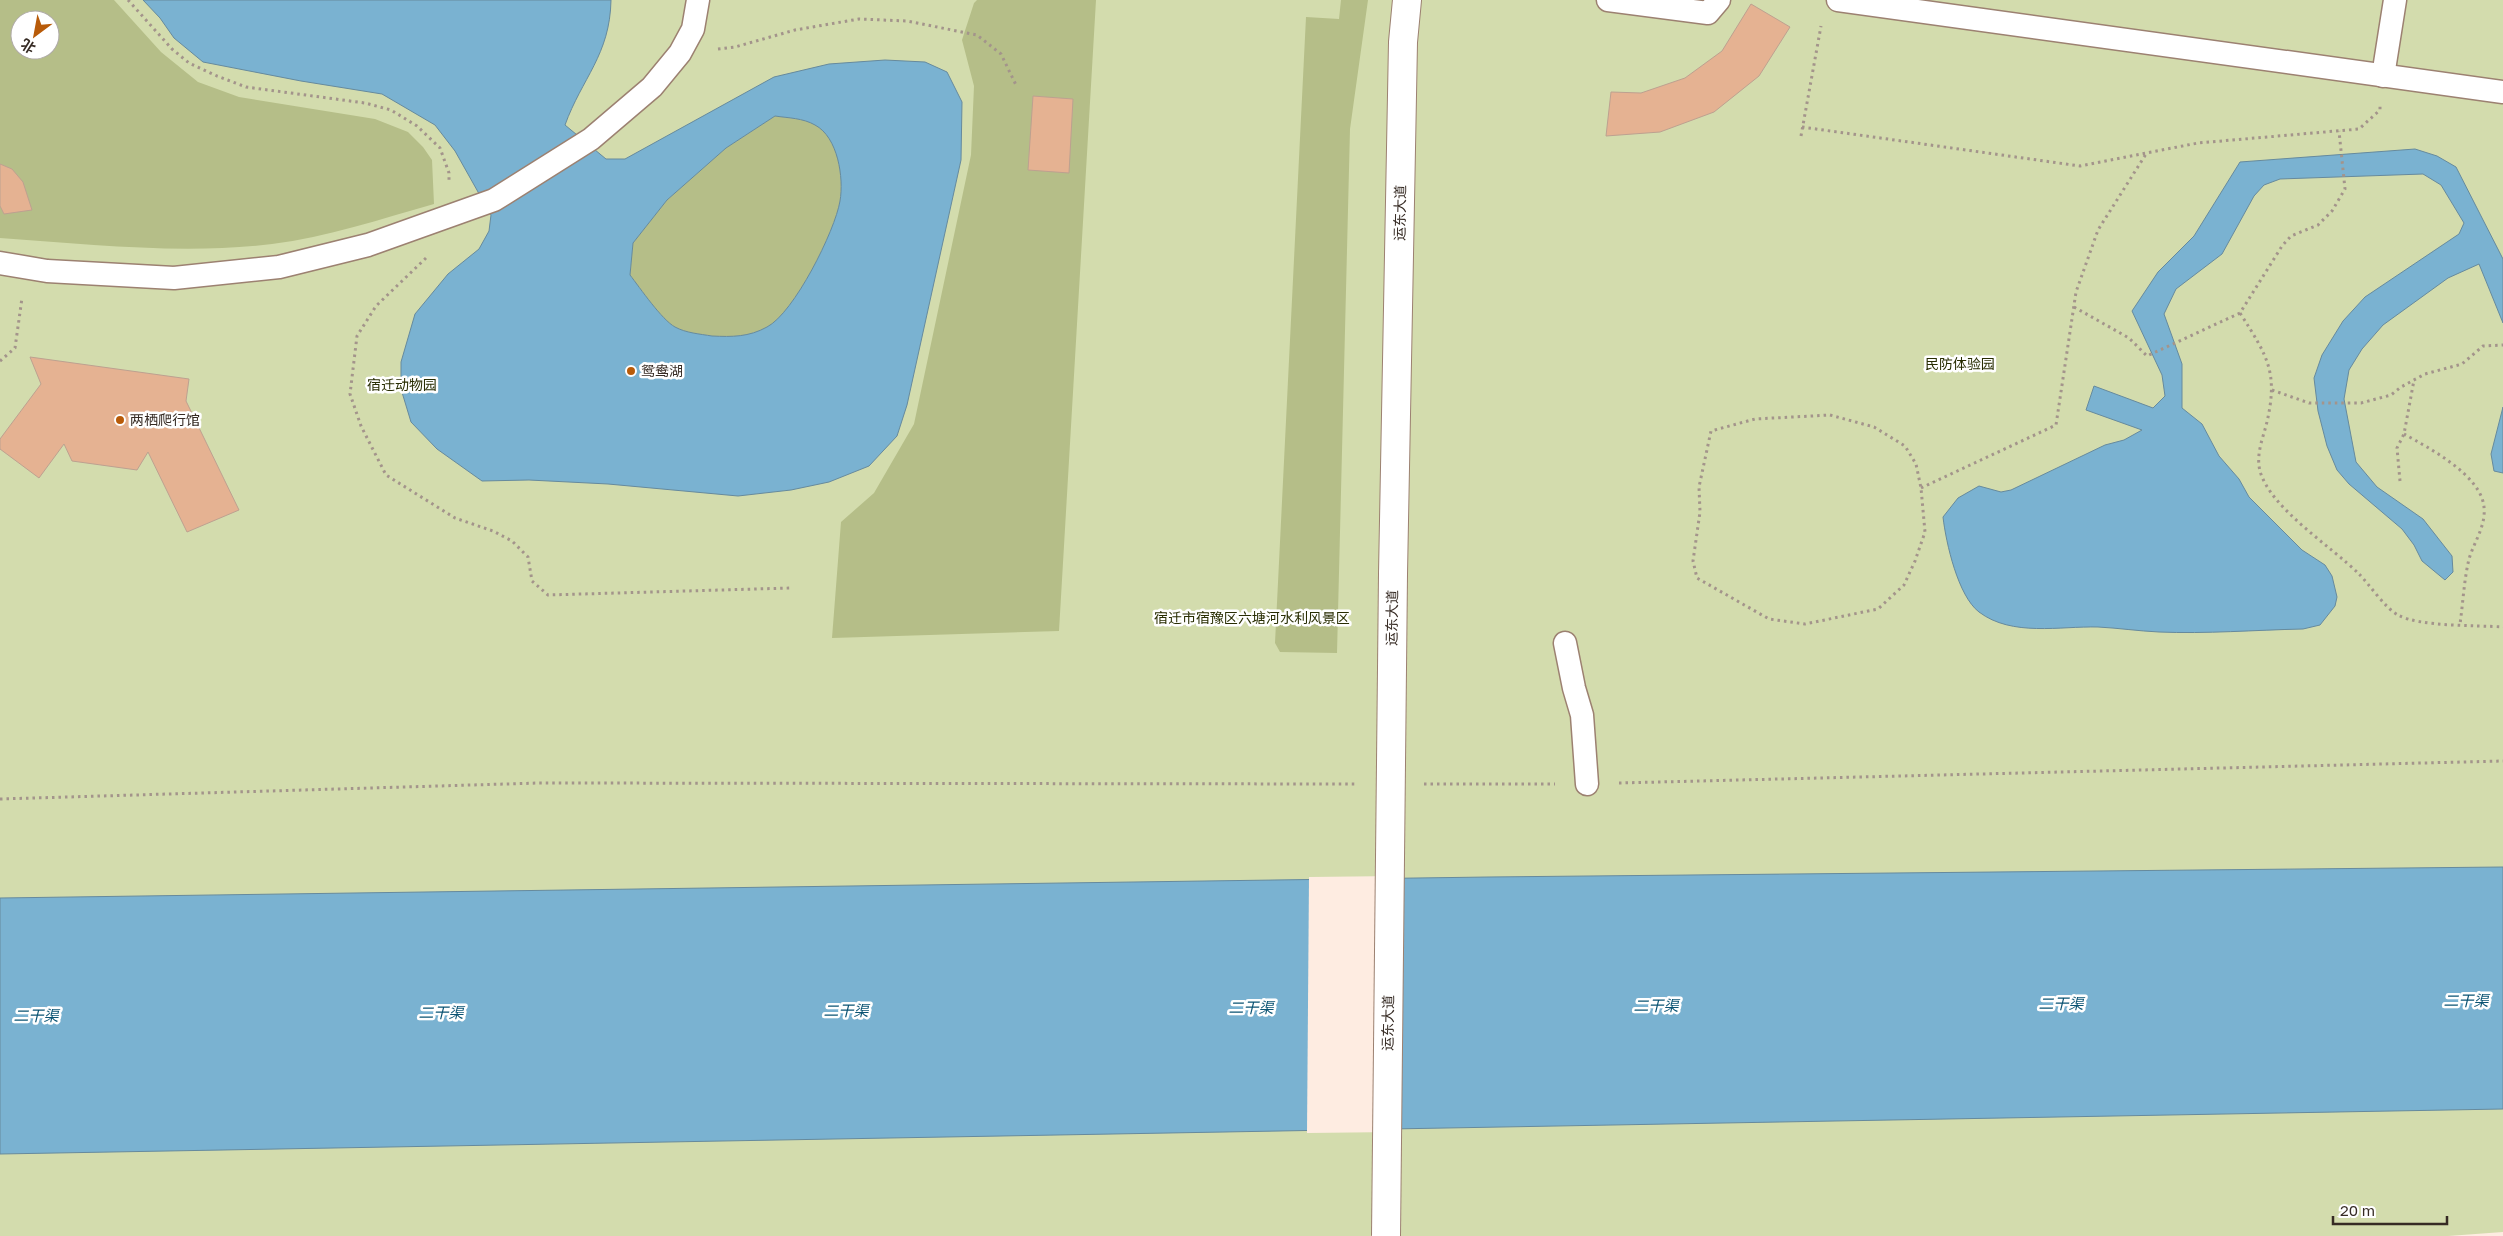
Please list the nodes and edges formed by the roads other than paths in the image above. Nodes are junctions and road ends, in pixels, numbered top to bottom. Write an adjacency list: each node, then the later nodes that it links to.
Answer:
1 (698, 0): 9 (lane)
2 (1407, 0): 12 (main road, 运东大道, bridge)
3 (1608, 0): 4 (lane)
4 (1719, 0)
5 (1838, 0): 7 (lane)
6 (2395, 0): 7 (lane)
7 (2383, 76): 8 (lane)
8 (2503, 92)
9 (0, 263)
10 (1565, 643): 11 (lane)
11 (1588, 784)
12 (1386, 1236)

